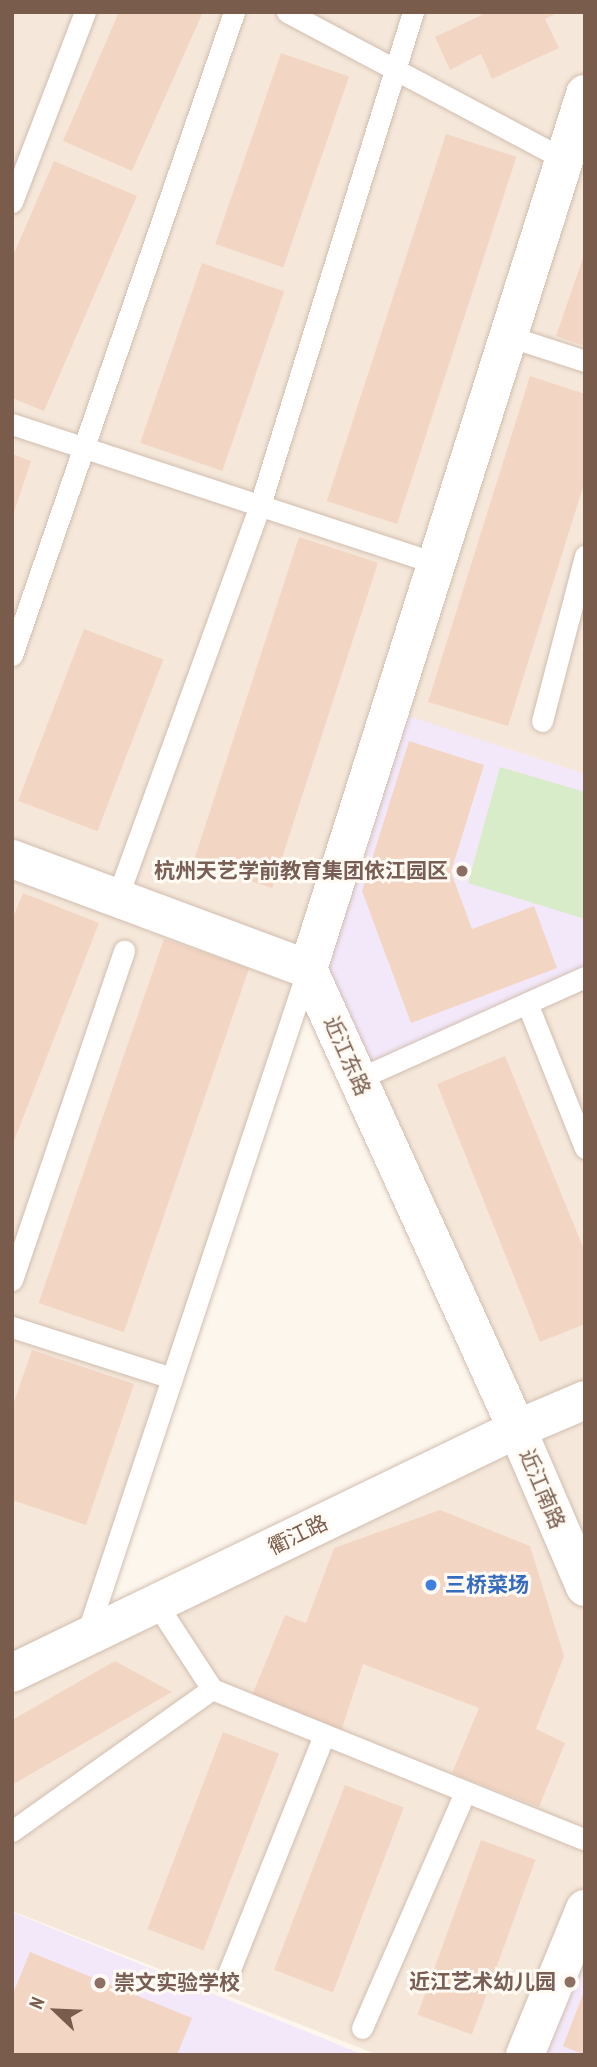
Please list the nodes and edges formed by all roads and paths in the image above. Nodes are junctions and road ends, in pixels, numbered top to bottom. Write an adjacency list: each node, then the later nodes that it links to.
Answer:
1 (85, 12): 7 (lane)
2 (233, 12): 13 (lane)
3 (287, 12): 5 (lane)
4 (413, 12): 5 (lane)
5 (395, 70): 8 (lane); 14 (lane)
6 (585, 94): 8 (street)
7 (21, 153): 9 (lane)
8 (564, 159): 10 (street)
9 (12, 202)
10 (508, 336): 11 (lane); 16 (street)
11 (585, 361)
12 (12, 424): 13 (lane)
13 (85, 448): 14 (lane); 17 (lane)
14 (260, 505): 16 (lane); 20 (lane)
15 (585, 556): 18 (lane)
16 (436, 563): 22 (street)
17 (12, 655)
18 (542, 721)
19 (12, 859): 20 (street)
20 (117, 898): 22 (street)
21 (124, 951): 27 (lane)
22 (308, 969): 25 (street, 近江东路); 29 (lane)
23 (585, 977): 24 (lane)
24 (527, 1003): 25 (lane); 26 (lane)
25 (358, 1079): 31 (street, 近江东路)
26 (585, 1148)
27 (12, 1280)
28 (12, 1327): 29 (lane)
29 (172, 1378): 34 (lane)
30 (585, 1401): 31 (street, 衢江路)
31 (517, 1429): 32 (street, 近江南路); 33 (street, 衢江路)
32 (585, 1587)
33 (156, 1603): 34 (street, 衢江路); 36 (lane)
34 (86, 1637): 35 (street, 衢江路)
35 (12, 1673)
36 (212, 1689): 37 (lane); 39 (lane)
37 (324, 1735): 38 (lane); 42 (lane)
38 (465, 1792): 40 (lane); 43 (lane)
39 (12, 1831)
40 (585, 1840)
41 (585, 1909): 44 (street)
42 (226, 1979)
43 (362, 2028)
44 (525, 2055)

